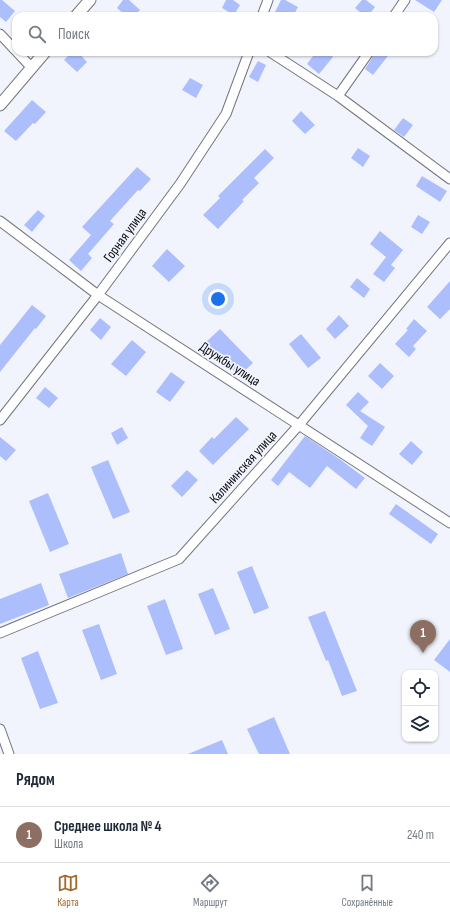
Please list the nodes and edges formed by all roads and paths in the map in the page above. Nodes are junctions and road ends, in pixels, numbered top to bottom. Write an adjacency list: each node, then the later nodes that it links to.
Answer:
1 (90, 0): 4 (street)
2 (268, 0): 5 (street)
3 (405, 0): 6 (street)
4 (80, 12)
5 (264, 12)
6 (397, 12)
7 (0, 34): 8 (street)
8 (12, 48)
9 (20, 56): 14 (street)
10 (41, 56): 14 (street)
11 (248, 56): 20 (street, Горная улица)
12 (276, 56): 15 (street)
13 (366, 56): 15 (street)
14 (31, 67): 16 (street)
15 (338, 96): 17 (street)
16 (0, 105)
17 (450, 179)
18 (0, 221): 20 (street, Дружбы улица)
19 (450, 243): 22 (street, Калининская улица)
20 (98, 295): 21 (street, Горная улица); 22 (street, Дружбы улица)
21 (0, 420)
22 (299, 425): 23 (street, Дружбы улица); 24 (street, Калининская улица)
23 (450, 523)
24 (0, 633)
25 (0, 730): 26 (street)
26 (5, 749)

